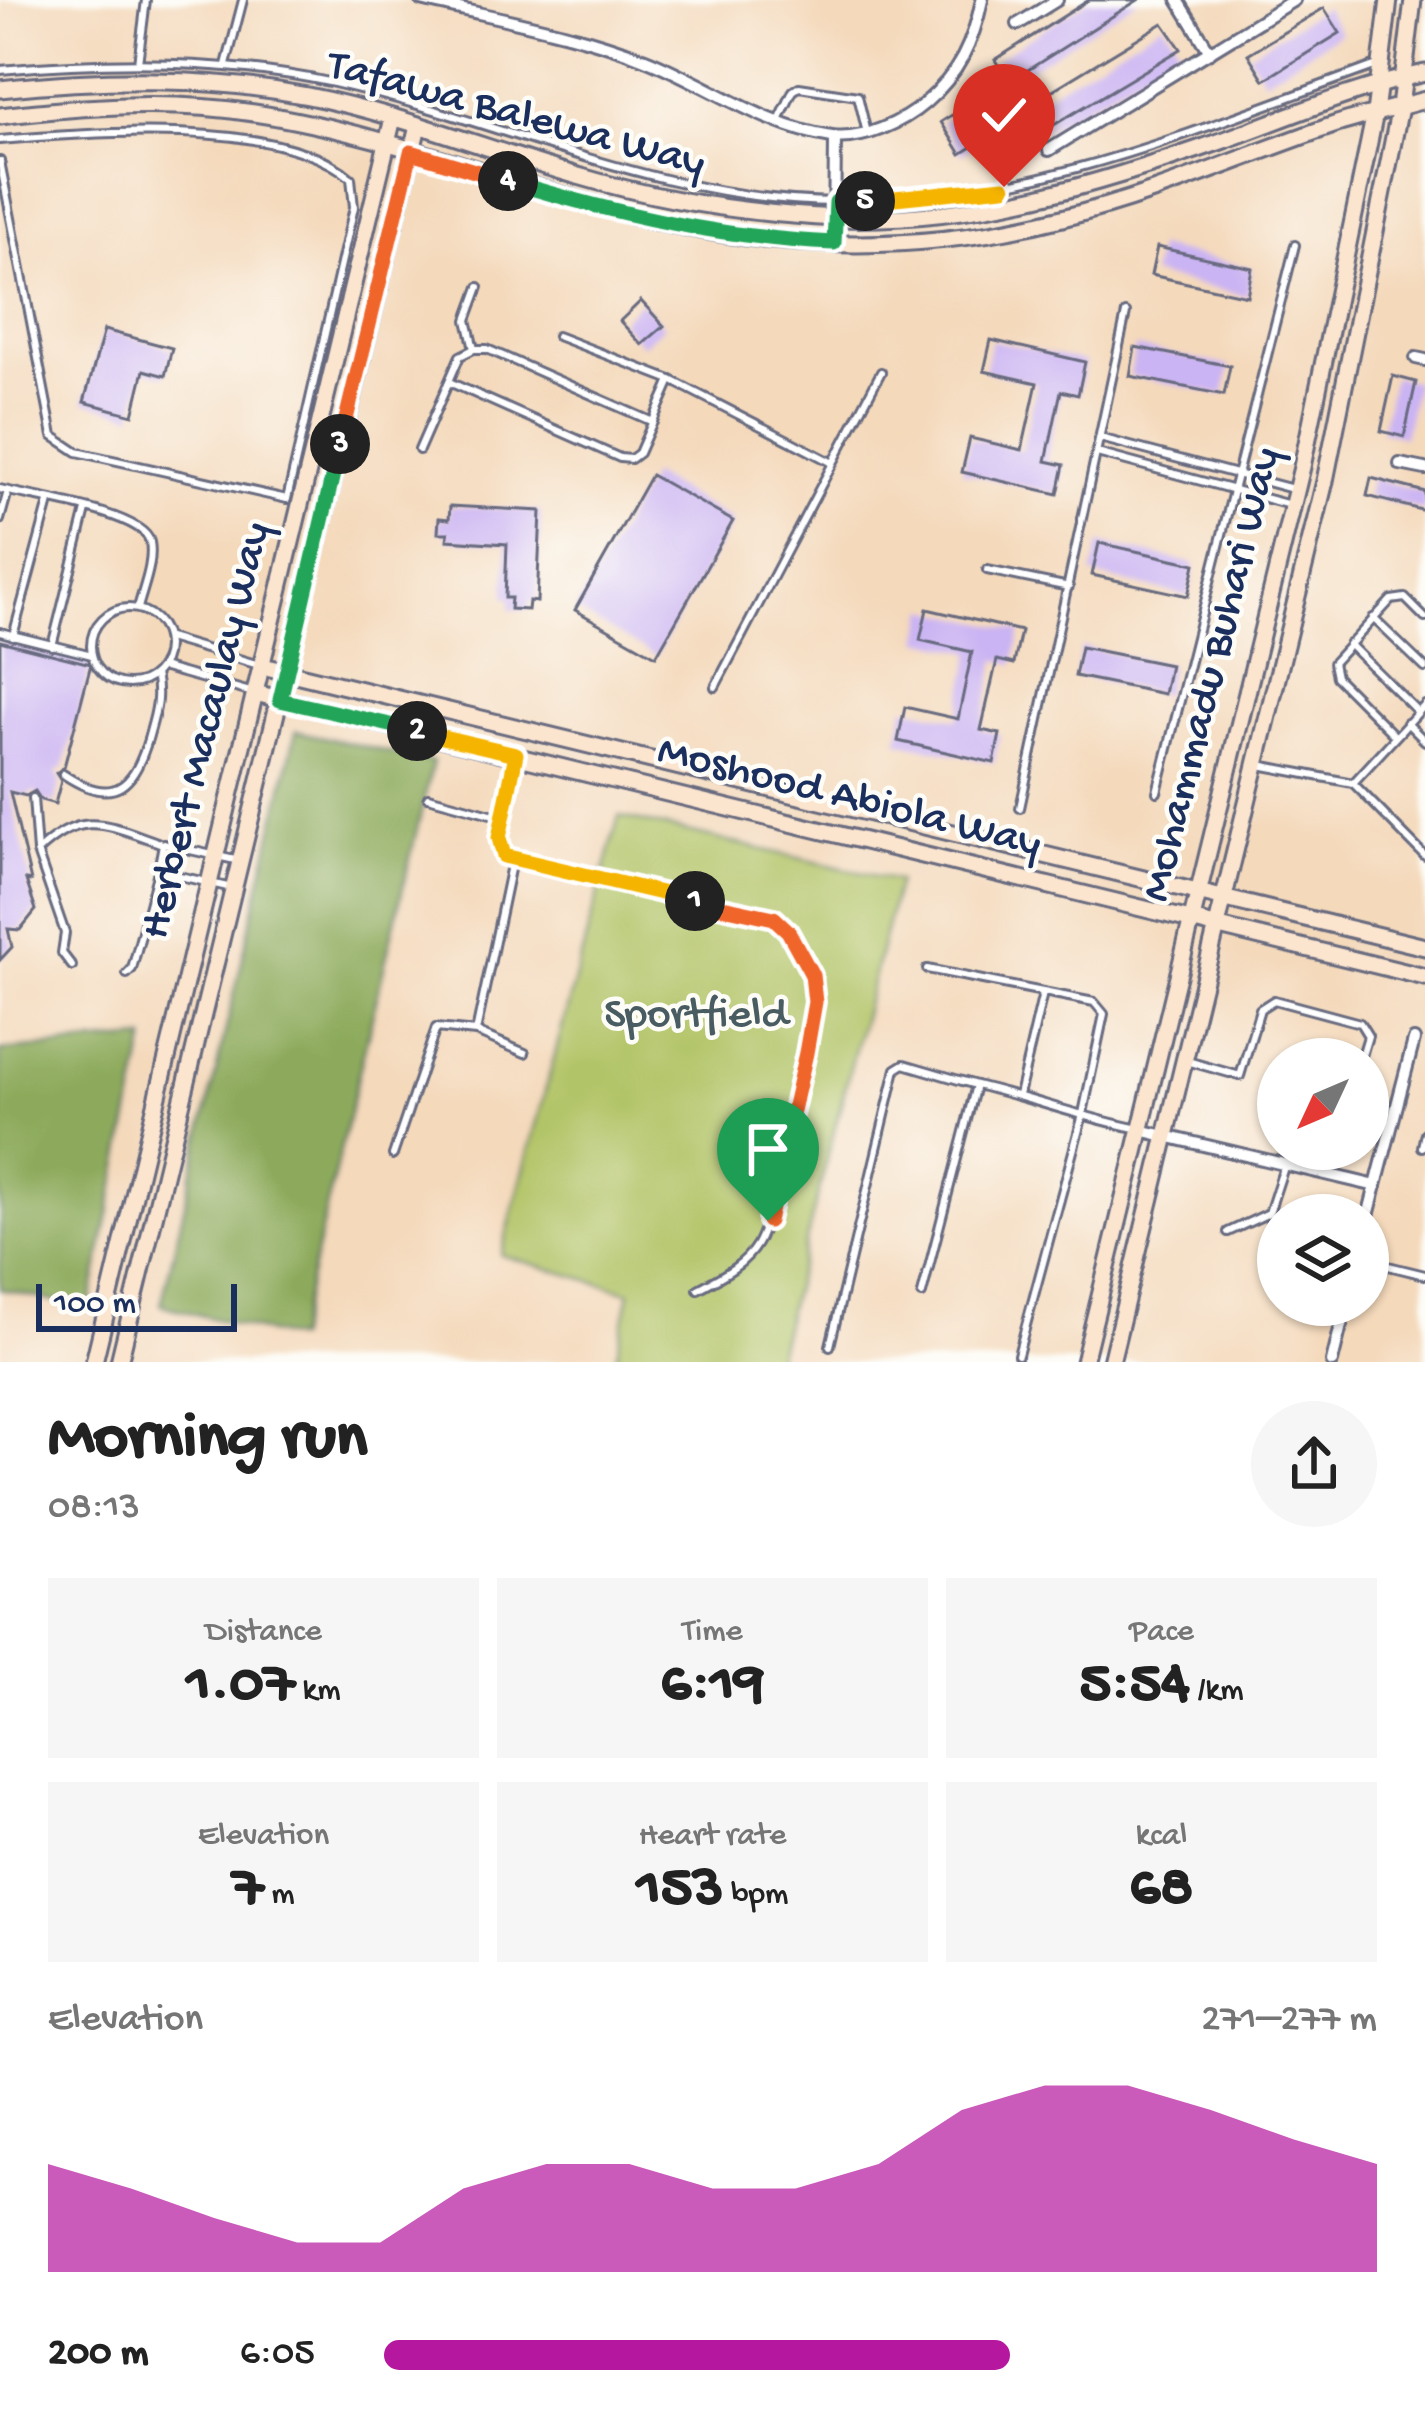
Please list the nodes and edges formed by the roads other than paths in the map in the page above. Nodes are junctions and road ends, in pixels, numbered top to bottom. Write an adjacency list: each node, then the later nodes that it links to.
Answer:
1 (146, 0): 12 (lane)
2 (243, 0): 14 (lane)
3 (423, 0): 25 (street)
4 (982, 0): 27 (street)
5 (1057, 0): 10 (street)
6 (1178, 0): 11 (street)
7 (1294, 0): 11 (street)
8 (1389, 0): 13 (main road, Mohammadu Buhari Way)
9 (1413, 0): 17 (main road, Mohammadu Buhari Way)
10 (1018, 23)
11 (1210, 52): 31 (street)
12 (138, 63): 14 (lane); 15 (lane)
13 (1382, 64): 18 (main road, Mohammadu Buhari Way); 34 (lane)
14 (226, 65): 34 (lane)
15 (0, 70)
16 (1425, 73): 17 (main road, Tafawa Balewa Way)
17 (1404, 77): 18 (main road, Tafawa Balewa Way); 21 (main road, Mohammadu Buhari Way)
18 (1379, 82): 22 (main road, Mohammadu Buhari Way); 34 (main road, Tafawa Balewa Way)
19 (0, 89): 24 (main road, Tafawa Balewa Way)
20 (1425, 100): 21 (main road, Tafawa Balewa Way)
21 (1400, 107): 22 (main road, Tafawa Balewa Way); 84 (main road, Mohammadu Buhari Way)
22 (1375, 113): 37 (main road, Tafawa Balewa Way); 56 (main road, Mohammadu Buhari Way)
23 (0, 116): 30 (main road, Tafawa Balewa Way)
24 (393, 118): 26 (main road, Tafawa Balewa Way); 30 (main road, Herbert Macaulay Way)
25 (779, 121): 27 (lane); 28 (street)
26 (418, 126): 32 (main road, Herbert Macaulay Way); 34 (main road, Tafawa Balewa Way)
27 (867, 133): 28 (street)
28 (835, 138): 34 (street)
29 (0, 140): 57 (lane)
30 (386, 144): 32 (main road, Tafawa Balewa Way); 57 (main road, Herbert Macaulay Way)
31 (1049, 150)
32 (411, 152): 37 (main road, Tafawa Balewa Way); 75 (main road, Herbert Macaulay Way)
33 (0, 161): 35 (lane)
34 (835, 210): 37 (street)
35 (11, 220): 36 (lane); 57 (lane)
36 (0, 223)
37 (834, 243)
38 (1294, 245): 53 (lane)
39 (479, 287): 42 (lane)
40 (1126, 313): 47 (lane)
41 (556, 336): 44 (lane)
42 (474, 349): 45 (lane); 46 (lane)
43 (880, 372): 50 (lane)
44 (671, 380): 46 (lane); 50 (lane)
45 (449, 382): 46 (lane); 48 (lane)
46 (653, 422)
47 (1100, 438): 49 (lane); 53 (lane)
48 (419, 450)
49 (1097, 453): 54 (lane); 62 (lane)
50 (832, 462): 76 (lane)
51 (1400, 464): 52 (street)
52 (1425, 469)
53 (1237, 474): 54 (lane); 56 (lane)
54 (1233, 489): 56 (lane); 88 (lane)
55 (4, 490): 58 (lane); 60 (lane)
56 (1295, 498): 103 (main road, Mohammadu Buhari Way)
57 (294, 501): 72 (main road, Herbert Macaulay Way)
58 (50, 502): 59 (lane); 67 (lane)
59 (86, 510): 63 (lane); 70 (lane)
60 (0, 520)
61 (987, 570): 62 (lane)
62 (1069, 587): 92 (lane)
63 (138, 608): 68 (lane); 71 (lane)
64 (1373, 618): 65 (lane); 69 (lane); 73 (lane)
65 (1425, 618)
66 (0, 632): 67 (lane)
67 (13, 636): 70 (lane)
68 (166, 638): 72 (lane); 74 (lane)
69 (1349, 644): 79 (lane); 81 (lane)
70 (52, 646): 71 (lane)
71 (92, 655): 74 (lane)
72 (262, 666): 75 (main road, Moshood Abiola Way); 77 (main road, Herbert Macaulay Way)
73 (1425, 668)
74 (158, 671): 77 (lane); 85 (lane)
75 (287, 673): 78 (main road, Herbert Macaulay Way); 86 (main road, Moshood Abiola Way)
76 (715, 687)
77 (255, 693): 78 (main road, Moshood Abiola Way); 96 (main road, Herbert Macaulay Way)
78 (280, 700): 83 (main road, Moshood Abiola Way); 99 (main road, Herbert Macaulay Way)
79 (1422, 708): 80 (lane)
80 (1407, 723): 81 (lane); 82 (lane)
81 (1395, 736): 87 (lane)
82 (1425, 741)
83 (516, 754): 91 (main road, Moshood Abiola Way); 93 (lane)
84 (1256, 765): 87 (lane); 104 (main road, Mohammadu Buhari Way)
85 (63, 774)
86 (718, 777): 91 (main road); 103 (main road, Moshood Abiola Way)
87 (1352, 783): 97 (lane)
88 (1157, 792)
89 (428, 797): 93 (lane)
90 (33, 798): 95 (lane)
91 (712, 802): 105 (main road, Moshood Abiola Way)
92 (1020, 808)
93 (502, 817): 98 (lane)
94 (164, 844): 95 (lane); 96 (lane); 100 (lane)
95 (38, 852): 108 (lane)
96 (214, 856): 99 (lane); 101 (main road, Herbert Macaulay Way)
97 (1425, 856)
98 (512, 860): 113 (lane); 134 (lane)
99 (239, 861): 102 (main road, Herbert Macaulay Way)
100 (158, 871): 101 (lane); 110 (lane)
101 (207, 882): 102 (lane); 139 (main road, Herbert Macaulay Way)
102 (232, 888): 140 (main road, Herbert Macaulay Way)
103 (1198, 892): 104 (main road, Moshood Abiola Way); 105 (main road, Mohammadu Buhari Way)
104 (1223, 898): 106 (main road, Mohammadu Buhari Way); 107 (main road, Moshood Abiola Way)
105 (1191, 922): 106 (main road, Moshood Abiola Way); 121 (main road, Mohammadu Buhari Way)
106 (1215, 927): 111 (main road, Moshood Abiola Way); 117 (main road, Mohammadu Buhari Way)
107 (1425, 946)
108 (71, 967)
109 (927, 969): 112 (lane)
110 (127, 974)
111 (1425, 977)
112 (1043, 993): 119 (lane); 120 (lane)
113 (476, 1032): 116 (lane); 125 (lane)
114 (1367, 1038): 117 (lane)
115 (1414, 1040): 129 (street)
116 (525, 1053)
117 (1183, 1060): 123 (main road, Mohammadu Buhari Way)
118 (976, 1084): 119 (lane); 135 (lane); 137 (lane)
119 (1018, 1095): 120 (lane)
120 (1082, 1118): 121 (lane); 138 (lane)
121 (1140, 1130): 123 (street); 141 (main road, Mohammadu Buhari Way)
122 (1425, 1133): 124 (lane)
123 (1165, 1136): 126 (street); 142 (main road, Mohammadu Buhari Way)
124 (1422, 1147)
125 (394, 1154)
126 (1257, 1157)
127 (1284, 1170): 131 (lane)
128 (1311, 1170): 129 (street)
129 (1376, 1186): 130 (street)
130 (1374, 1194)
131 (1228, 1232)
132 (1389, 1267): 133 (lane)
133 (1425, 1275)
134 (698, 1289)
135 (922, 1294)
136 (1341, 1326): 143 (street)
137 (830, 1346)
138 (1018, 1355)
139 (94, 1362)
140 (119, 1362)
141 (1084, 1362)
142 (1111, 1362)
143 (1332, 1362)

